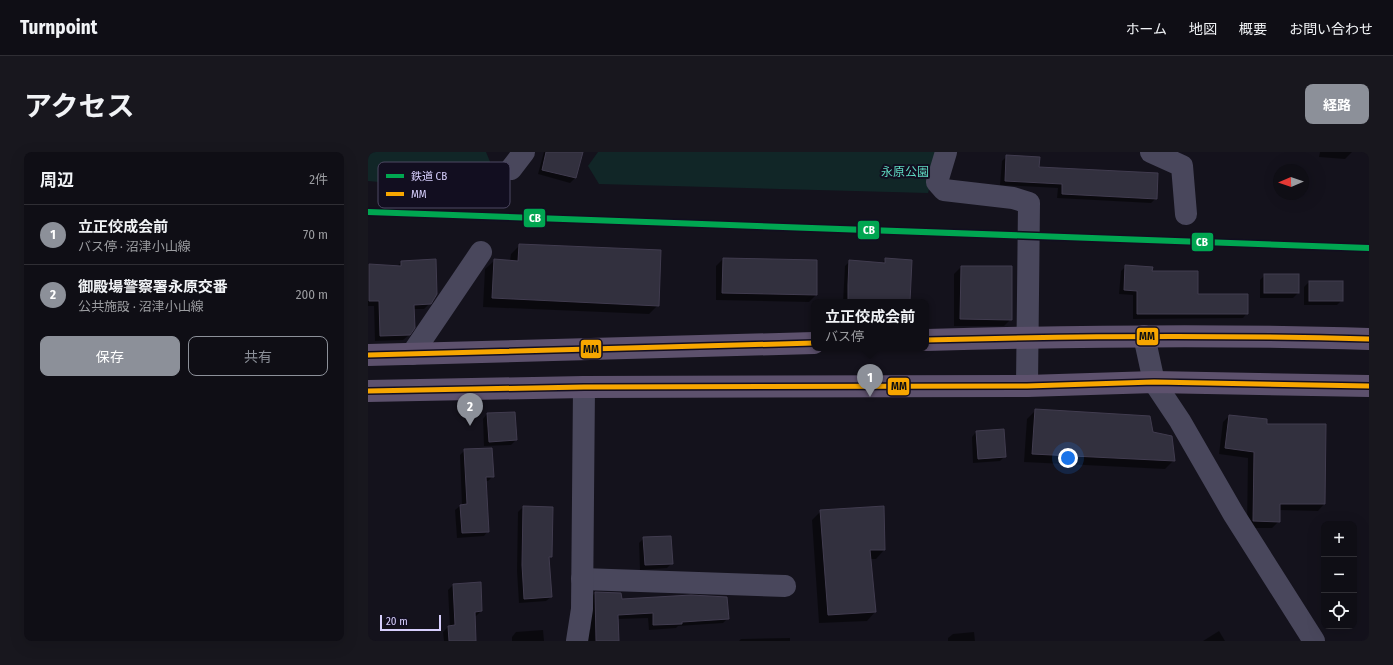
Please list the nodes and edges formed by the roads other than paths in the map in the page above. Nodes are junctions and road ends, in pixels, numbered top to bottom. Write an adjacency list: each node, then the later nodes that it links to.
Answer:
1 (946, 152): 6 (street)
2 (1151, 152): 3 (street)
3 (1186, 214)
4 (481, 252): 10 (street)
5 (1144, 336): 6 (main road); 7 (main road); 12 (street)
6 (1028, 337): 8 (main road); 13 (street)
7 (1369, 339)
8 (929, 340)
9 (811, 343): 10 (main road)
10 (412, 354): 11 (main road)
11 (368, 355)
12 (1154, 382): 13 (main road); 14 (main road); 20 (street)
13 (1027, 386): 15 (main road)
14 (1369, 386)
15 (584, 387): 16 (main road); 17 (street)
16 (368, 391)
17 (582, 579): 18 (street); 19 (street)
18 (784, 586)
19 (577, 641)
20 (1314, 641)

